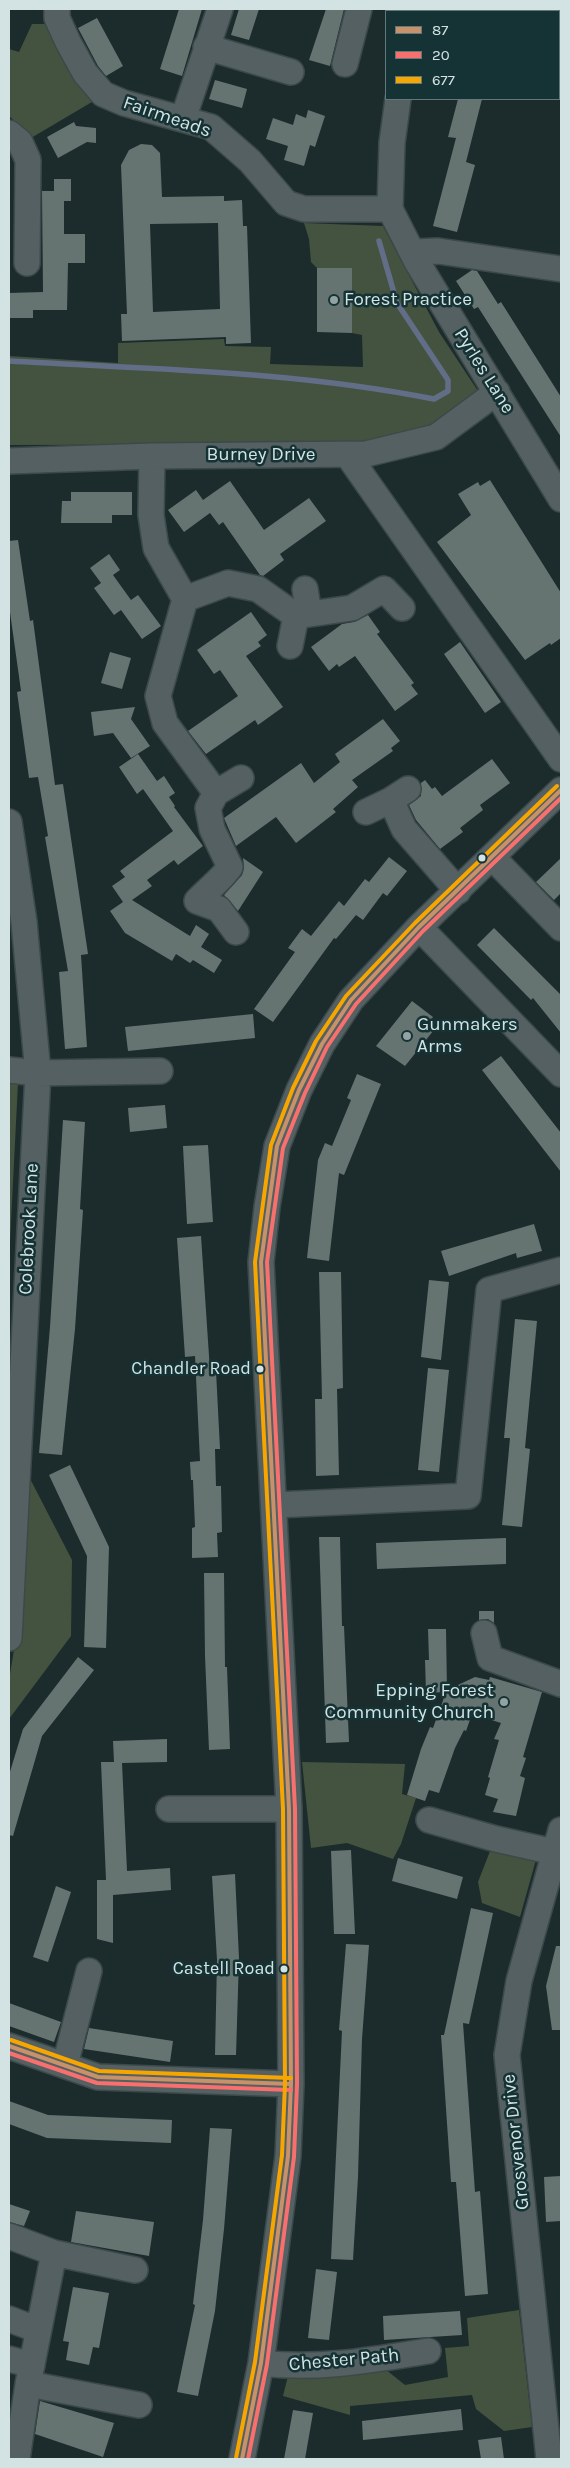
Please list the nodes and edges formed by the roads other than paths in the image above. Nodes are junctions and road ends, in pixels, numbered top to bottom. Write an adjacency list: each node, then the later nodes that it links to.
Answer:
1 (57, 9): 8 (street, Fairmeads)
2 (220, 9): 4 (street)
3 (359, 9): 5 (street)
4 (206, 48): 6 (street); 8 (street)
5 (345, 64)
6 (291, 72)
7 (398, 100): 10 (street, Pyrles Lane)
8 (183, 119): 10 (street, Fairmeads)
9 (9, 133): 12 (street)
10 (390, 209): 11 (street, Pyrles Lane)
11 (413, 252): 13 (street); 14 (street, Pyrles Lane)
12 (27, 263)
13 (561, 269)
14 (497, 392): 15 (street, Burney Drive); 18 (street, Pyrles Lane)
15 (348, 454): 16 (street, Burney Drive); 24 (street)
16 (152, 456): 17 (street, Burney Drive); 20 (street)
17 (9, 461)
18 (561, 499)
19 (305, 589): 22 (street)
20 (185, 599): 22 (street); 27 (street)
21 (402, 608): 22 (street)
22 (303, 615): 23 (street)
23 (290, 646)
24 (561, 759)
25 (242, 778): 27 (street)
26 (561, 790): 30 (street)
27 (216, 793): 34 (street)
28 (366, 812): 31 (street)
29 (9, 822): 37 (street, Colebrook Lane)
30 (492, 858): 31 (street); 33 (street)
31 (458, 891): 32 (street)
32 (419, 928): 38 (street); 40 (street)
33 (561, 928)
34 (236, 932)
35 (9, 1070): 37 (street)
36 (160, 1072): 37 (street)
37 (38, 1073): 42 (street, Colebrook Lane)
38 (561, 1074)
39 (561, 1270): 40 (street)
40 (275, 1505): 45 (street)
41 (484, 1632): 43 (street)
42 (9, 1638)
43 (561, 1684)
44 (169, 1809): 45 (street)
45 (289, 1809): 51 (street)
46 (429, 1820): 47 (street)
47 (558, 1841): 63 (street, Grosvenor Drive)
48 (89, 1971): 50 (street)
49 (9, 2046): 50 (street)
50 (66, 2065): 51 (street)
51 (291, 2084): 58 (street)
52 (9, 2236): 53 (street)
53 (54, 2252): 54 (street); 56 (street)
54 (135, 2270)
55 (9, 2319): 56 (street)
56 (38, 2330): 59 (street)
57 (428, 2350): 58 (street, Chester Path)
58 (261, 2362): 62 (street)
59 (23, 2369): 60 (street); 61 (street)
60 (139, 2405)
61 (17, 2459)
62 (242, 2459)
63 (549, 2459)

